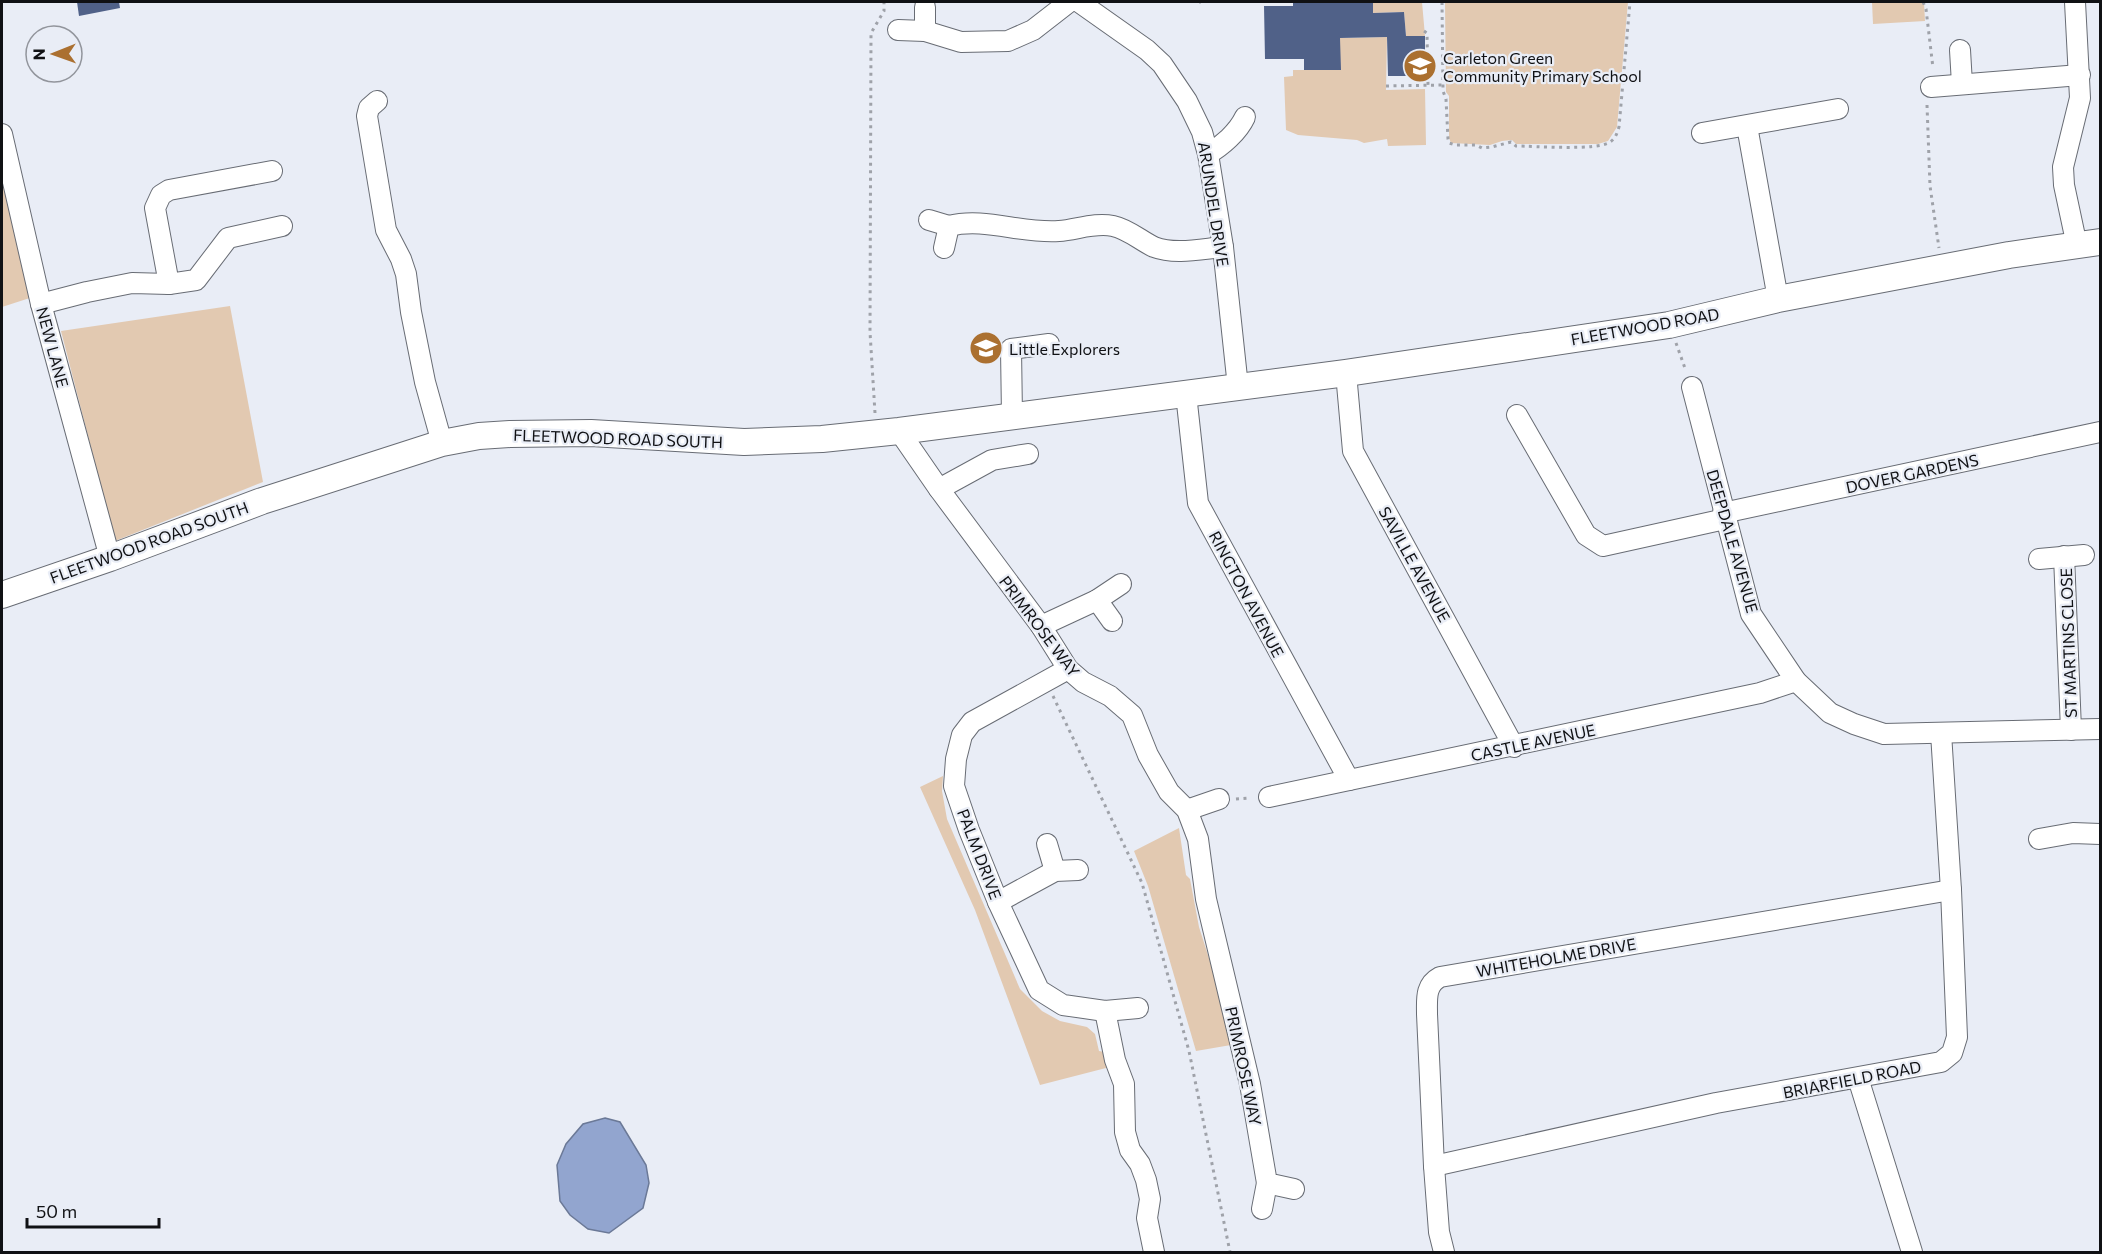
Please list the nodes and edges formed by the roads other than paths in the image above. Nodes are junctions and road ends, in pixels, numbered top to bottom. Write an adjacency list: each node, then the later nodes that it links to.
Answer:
1 (1069, 2): 6 (street)
2 (1079, 2): 17 (street, ARUNDEL DRIVE)
3 (2075, 2): 8 (street)
4 (925, 7): 6 (street)
5 (898, 30): 6 (street)
6 (925, 31)
7 (1960, 50): 9 (street)
8 (2080, 75): 9 (street); 22 (street)
9 (1962, 84): 10 (street)
10 (1933, 87)
11 (377, 100): 37 (street)
12 (1838, 109): 14 (street)
13 (1245, 117): 17 (street)
14 (1747, 126): 15 (street); 26 (street)
15 (1702, 133)
16 (2, 134): 27 (street, NEW LANE)
17 (1208, 154): 23 (street, ARUNDEL DRIVE)
18 (272, 171): 25 (street)
19 (929, 220): 21 (street)
20 (282, 226): 25 (street)
21 (949, 226): 23 (street); 24 (street)
22 (2089, 244): 26 (main road, FLEETWOOD ROAD)
23 (1222, 247): 30 (street, ARUNDEL DRIVE)
24 (944, 248)
25 (169, 285): 27 (street)
26 (1778, 299): 29 (main road, FLEETWOOD ROAD)
27 (41, 304): 41 (street, NEW LANE)
28 (1049, 344): 34 (street)
29 (1346, 373): 30 (main road, FLEETWOOD ROAD); 53 (street, SAVILLE AVENUE)
30 (1238, 387): 32 (main road, FLEETWOOD ROAD)
31 (1692, 387): 40 (street, DEEPDALE AVENUE)
32 (1186, 394): 34 (main road, FLEETWOOD ROAD SOUTH); 54 (street, RINGTON AVENUE)
33 (1517, 415): 40 (street, DOVER GARDENS)
34 (1012, 416): 35 (main road, FLEETWOOD ROAD SOUTH)
35 (888, 432): 37 (main road, FLEETWOOD ROAD SOUTH); 39 (street, PRIMROSE WAY)
36 (2100, 432): 40 (street, DOVER GARDENS)
37 (442, 443): 41 (main road, FLEETWOOD ROAD SOUTH)
38 (1028, 454): 39 (street)
39 (939, 489): 47 (street, PRIMROSE WAY)
40 (1724, 516): 49 (street, DEEPDALE AVENUE)
41 (110, 558): 44 (main road, FLEETWOOD ROAD SOUTH)
42 (2039, 559): 51 (street, ST MARTINS CLOSE)
43 (1121, 584): 45 (street)
44 (2, 595)
45 (1097, 600): 46 (street); 47 (street)
46 (1112, 621)
47 (1041, 626): 48 (street, PRIMROSE WAY)
48 (1068, 669): 57 (street, PRIMROSE WAY); 64 (street, PALM DRIVE)
49 (1796, 681): 52 (street, DEEPDALE AVENUE); 53 (street, CASTLE AVENUE)
50 (2100, 729): 51 (street, DEEPDALE AVENUE)
51 (2072, 730): 52 (street, DEEPDALE AVENUE)
52 (1941, 733): 63 (street, BRIARFIELD ROAD)
53 (1514, 747): 54 (street, CASTLE AVENUE)
54 (1348, 780): 55 (street, CASTLE AVENUE)
55 (1269, 798)
56 (1219, 799): 57 (street)
57 (1187, 810): 69 (street, PRIMROSE WAY)
58 (2100, 834): 59 (street)
59 (2039, 839)
60 (1047, 844): 62 (street)
61 (1078, 870): 62 (street)
62 (1055, 871): 64 (street)
63 (1951, 890): 67 (street, BRIARFIELD ROAD); 68 (street, WHITEHOLME DRIVE)
64 (998, 902): 66 (street, PALM DRIVE)
65 (1138, 1008): 66 (street, PALM DRIVE)
66 (1105, 1011): 72 (street)
67 (1858, 1078): 68 (street, BRIARFIELD ROAD); 74 (street)
68 (1434, 1166): 73 (street, WHITEHOLME DRIVE)
69 (1267, 1183): 70 (street); 71 (street, PRIMROSE WAY)
70 (1294, 1189)
71 (1262, 1209)
72 (1154, 1252)
73 (1444, 1252)
74 (1911, 1252)

